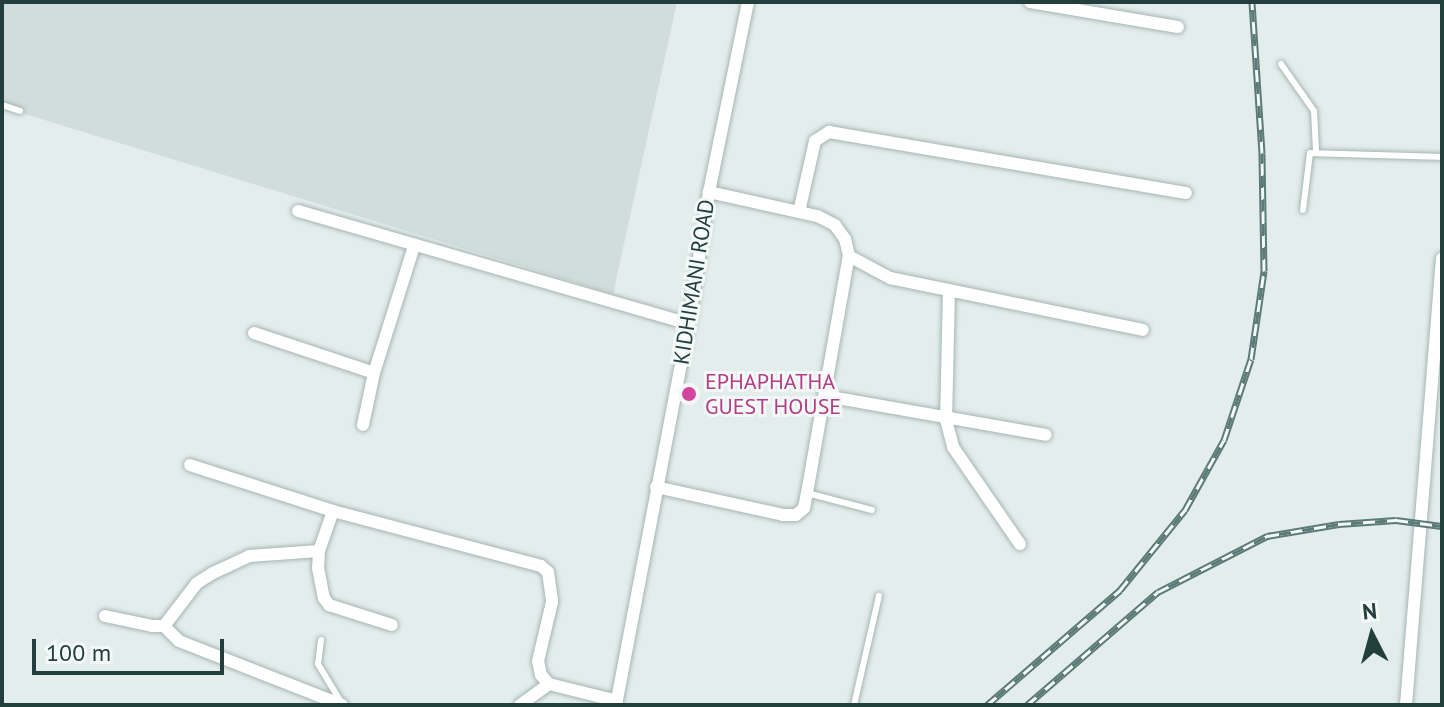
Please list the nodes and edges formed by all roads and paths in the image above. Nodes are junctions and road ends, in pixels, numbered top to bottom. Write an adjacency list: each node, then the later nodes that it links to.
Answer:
1 (748, 2): 10 (street, KIDHIMANI ROAD)
2 (1030, 2): 3 (street)
3 (1047, 3): 4 (street)
4 (1178, 27)
5 (1281, 64): 8 (lane)
6 (2, 105): 7 (lane)
7 (20, 111)
8 (1316, 151): 9 (lane); 12 (lane)
9 (1442, 157)
10 (709, 192): 14 (street); 19 (street, KIDHIMANI ROAD)
11 (1186, 193): 14 (street)
12 (1303, 210)
13 (298, 211): 15 (street)
14 (799, 212): 16 (street)
15 (414, 246): 19 (street); 22 (street)
16 (849, 256): 18 (street); 23 (street)
17 (1442, 258): 44 (street)
18 (949, 290): 20 (street); 24 (street)
19 (689, 324): 28 (street, KIDHIMANI ROAD)
20 (1143, 330)
21 (254, 333): 22 (street)
22 (374, 373): 25 (street)
23 (825, 396): 24 (street); 29 (street)
24 (946, 420): 26 (street); 32 (street)
25 (363, 425)
26 (1046, 435)
27 (190, 465): 31 (street)
28 (656, 487): 29 (street); 40 (street, KIDHIMANI ROAD)
29 (807, 493): 30 (lane)
30 (872, 510)
31 (333, 511): 33 (street); 39 (street)
32 (1020, 544)
33 (319, 551): 36 (street); 37 (street)
34 (879, 596): 43 (lane)
35 (105, 616): 37 (street)
36 (392, 625)
37 (164, 626): 41 (street)
38 (321, 640): 41 (lane)
39 (549, 684): 40 (street); 42 (street)
40 (616, 703)
41 (342, 705)
42 (520, 705)
43 (854, 705)
44 (1406, 705)

